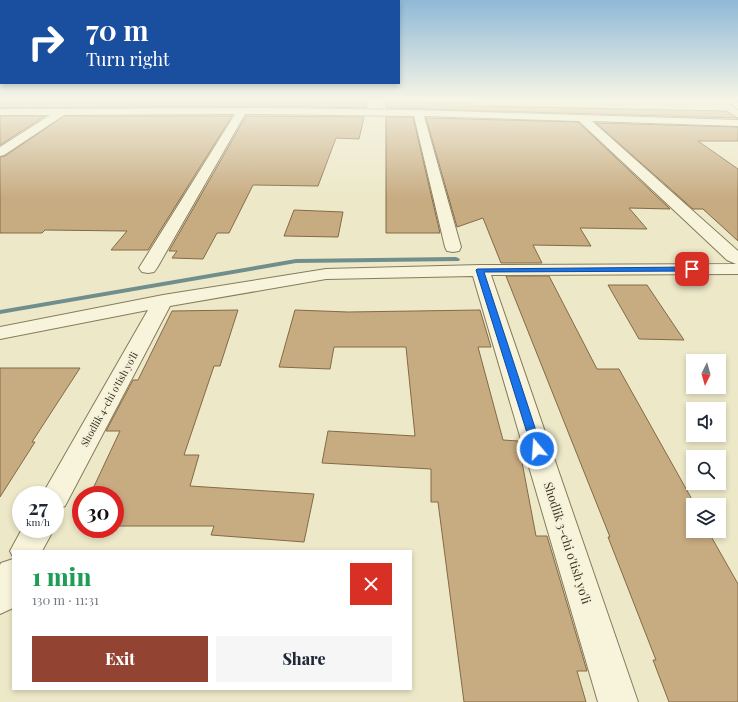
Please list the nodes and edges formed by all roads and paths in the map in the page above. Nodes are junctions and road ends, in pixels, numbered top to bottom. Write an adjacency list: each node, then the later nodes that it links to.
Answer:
1 (29, 133): 5 (street)
2 (229, 133): 8 (street)
3 (423, 133): 6 (street)
4 (598, 133): 7 (street)
5 (0, 152)
6 (453, 247)
7 (738, 259)
8 (148, 268)
9 (738, 269): 10 (street)
10 (480, 270): 11 (street); 18 (street, Shodlik 3-chi o'tish yo'li)
11 (163, 301): 12 (street); 13 (street, Shodlik 4-chi o'tish yo'li)
12 (0, 333)
13 (62, 486)
14 (33, 538): 15 (street)
15 (27, 550)
16 (12, 576): 17 (street)
17 (0, 598)
18 (618, 702)

